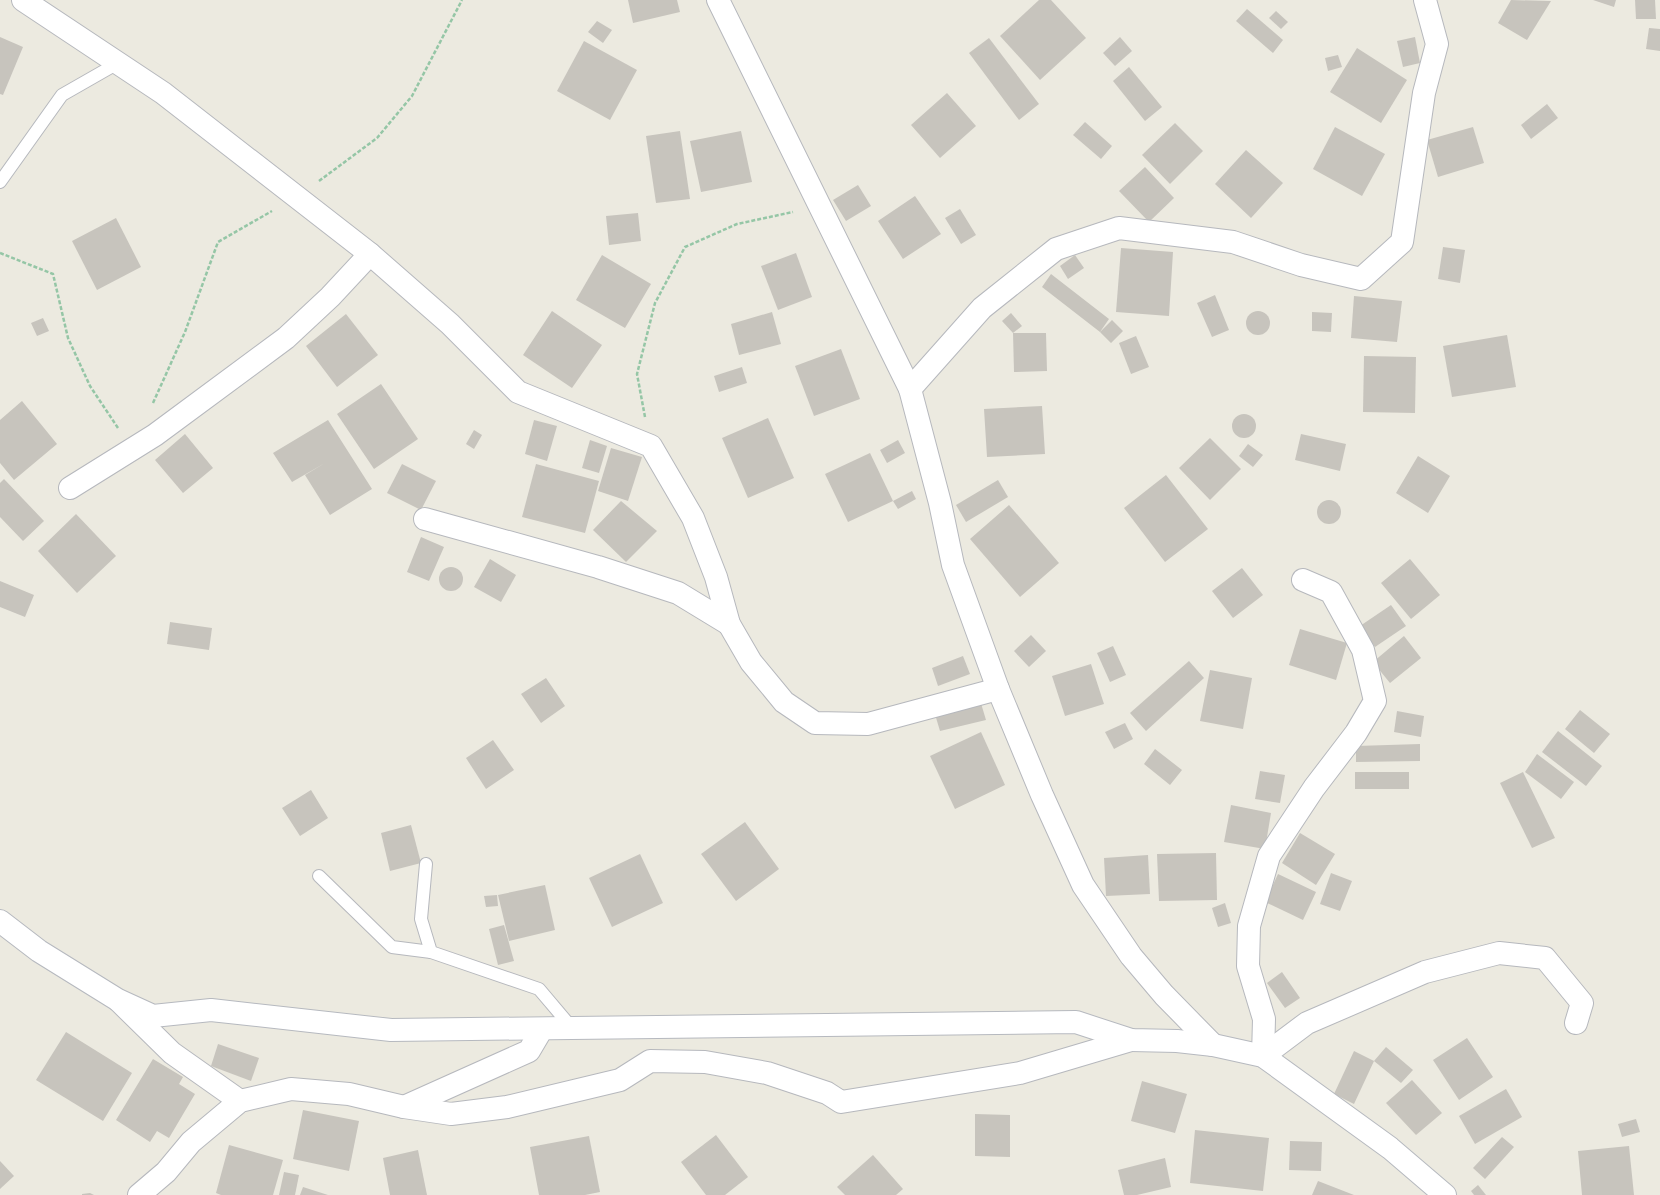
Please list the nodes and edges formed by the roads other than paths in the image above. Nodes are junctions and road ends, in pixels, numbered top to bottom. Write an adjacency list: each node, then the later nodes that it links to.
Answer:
1 (23, 0): 4 (street)
2 (718, 0): 7 (street)
3 (1426, 0): 7 (street)
4 (118, 63): 5 (lane); 6 (street)
5 (0, 182)
6 (370, 254): 8 (street); 11 (street)
7 (910, 389): 12 (street)
8 (70, 488)
9 (425, 519): 11 (street)
10 (1304, 580): 23 (street)
11 (729, 624): 12 (street)
12 (998, 689): 22 (street)
13 (426, 864): 16 (lane)
14 (319, 876): 16 (lane)
15 (0, 921): 17 (street)
16 (431, 952): 19 (lane)
17 (118, 1000): 20 (street); 24 (street)
18 (1576, 1023): 23 (street)
19 (572, 1028): 20 (street); 21 (street)
20 (542, 1029): 25 (street)
21 (1131, 1040): 22 (street); 25 (street)
22 (1213, 1045): 23 (street)
23 (1263, 1056): 27 (street)
24 (240, 1101): 25 (street); 26 (street)
25 (404, 1107)
26 (139, 1195)
27 (1445, 1195)

